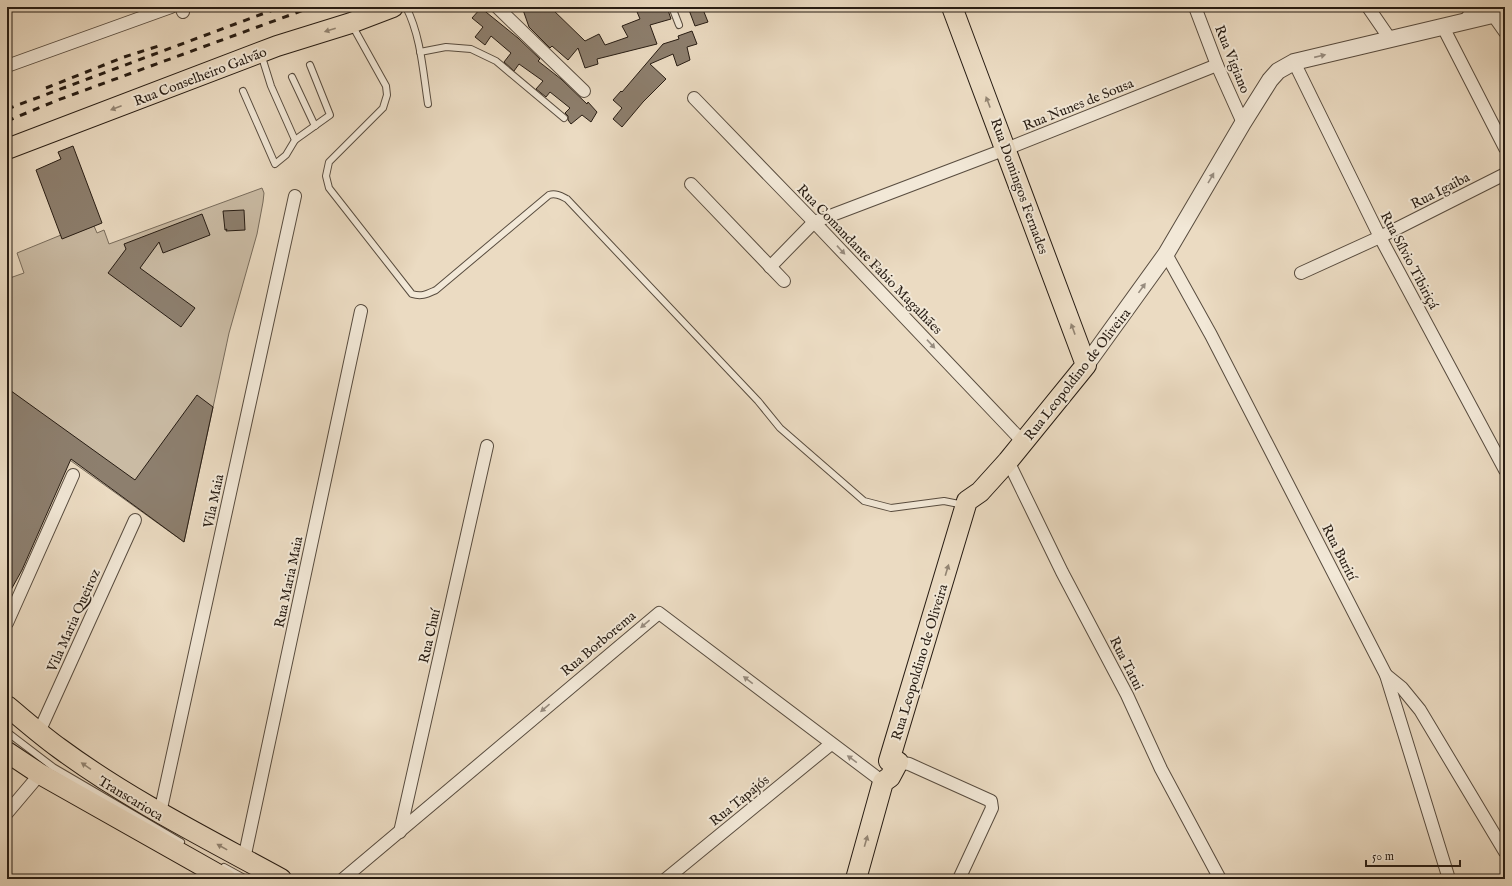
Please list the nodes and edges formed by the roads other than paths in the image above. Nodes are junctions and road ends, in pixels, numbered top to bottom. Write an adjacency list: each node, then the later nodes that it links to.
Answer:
1 (171, 7): 22 (street)
2 (393, 7): 12 (main road, Rua Conselheiro Galvão)
3 (406, 7): 18 (lane)
4 (497, 7): 25 (street)
5 (672, 7): 13 (lane)
6 (952, 7): 34 (main road, Rua Domingos Fernades, one-way to 6)
7 (1195, 7): 21 (street, Rua Vigiano)
8 (1368, 7): 16 (street)
9 (1475, 7): 11 (street)
10 (1499, 14): 11 (street, Rua Leopoldino de Oliveira); 15 (street)
11 (1464, 22): 14 (street, Rua Leopoldino de Oliveira)
12 (351, 23): 17 (main road, Rua Conselheiro Galvão, one-way to 17); 51 (lane)
13 (678, 25)
14 (1443, 27): 16 (street, Rua Leopoldino de Oliveira); 32 (street)
15 (1505, 32)
16 (1390, 39): 19 (street, Rua Leopoldino de Oliveira, one-way to 16)
17 (261, 52): 31 (lane); 33 (main road, Rua Conselheiro Galvão, one-way to 33)
18 (420, 52): 27 (lane); 28 (lane)
19 (1294, 62): 29 (street, Rua Leopoldino de Oliveira); 39 (street, Rua Sílvio Tibiriçá)
20 (310, 65): 30 (lane)
21 (1217, 65): 29 (street, Rua Vigiano); 34 (street, Rua Nunes de Sousa)
22 (7, 66)
23 (292, 77): 30 (lane)
24 (243, 91): 31 (lane)
25 (584, 91)
26 (694, 98): 38 (street, Rua Comandante Fabio Magalhães)
27 (428, 104)
28 (564, 118)
29 (1243, 123): 40 (street, Rua Leopoldino de Oliveira, one-way to 29)
30 (315, 126): 31 (lane)
31 (295, 140)
32 (1505, 148)
33 (7, 149)
34 (1006, 149): 38 (street, Rua Nunes de Sousa); 45 (main road, Rua Domingos Fernades, one-way to 34)
35 (1505, 174): 39 (street, Rua Igaiba)
36 (691, 184): 41 (street)
37 (295, 196): 64 (street, Vila Maia)
38 (814, 222): 41 (street); 46 (street, Rua Comandante Fabio Magalhães, one-way to 46)
39 (1380, 237): 42 (street, Rua Igaiba); 49 (street, Rua Sílvio Tibiriçá)
40 (1166, 254): 45 (street, Rua Leopoldino de Oliveira, one-way to 40); 54 (street, Rua Burití)
41 (770, 267): 43 (street)
42 (1301, 273)
43 (784, 281)
44 (361, 311): 68 (street, Rua Maria Maia)
45 (1086, 366): 46 (main road, Rua Leopoldino de Oliveira)
46 (1024, 443): 48 (main road, Rua Leopoldino de Oliveira)
47 (487, 446): 65 (street, Rua Chuí)
48 (1008, 461): 51 (main road, Rua Leopoldino de Oliveira); 76 (street, Rua Tatui)
49 (1505, 470)
50 (73, 475): 53 (street)
51 (967, 501): 60 (main road, Rua Leopoldino de Oliveira, one-way to 51)
52 (135, 520): 57 (street, Vila Maria Queiroz)
53 (7, 623)
54 (1386, 675): 67 (street); 77 (street, Rua Burití)
55 (7, 706): 57 (main road)
56 (7, 732): 66 (lane, Transcarioca)
57 (39, 732): 64 (main road, one-way to 57)
58 (831, 744): 62 (street, Rua Borborema, one-way to 58); 65 (street, Rua Borborema, one-way to 65); 73 (street, Rua Tapajós)
59 (7, 752): 61 (main road)
60 (898, 762): 62 (main road, Rua Leopoldino de Oliveira); 75 (street)
61 (40, 774): 63 (street); 69 (main road)
62 (883, 782): 74 (main road, Rua Leopoldino de Oliveira, one-way to 62)
63 (7, 813)
64 (160, 813): 68 (main road, one-way to 64)
65 (400, 832): 72 (street, Rua Borborema)
66 (189, 847)
67 (1505, 852)
68 (244, 859): 71 (main road)
69 (223, 872): 70 (lane)
70 (246, 879)
71 (281, 879)
72 (343, 879)
73 (666, 879)
74 (856, 879)
75 (959, 879)
76 (1220, 879)
77 (1449, 879)

